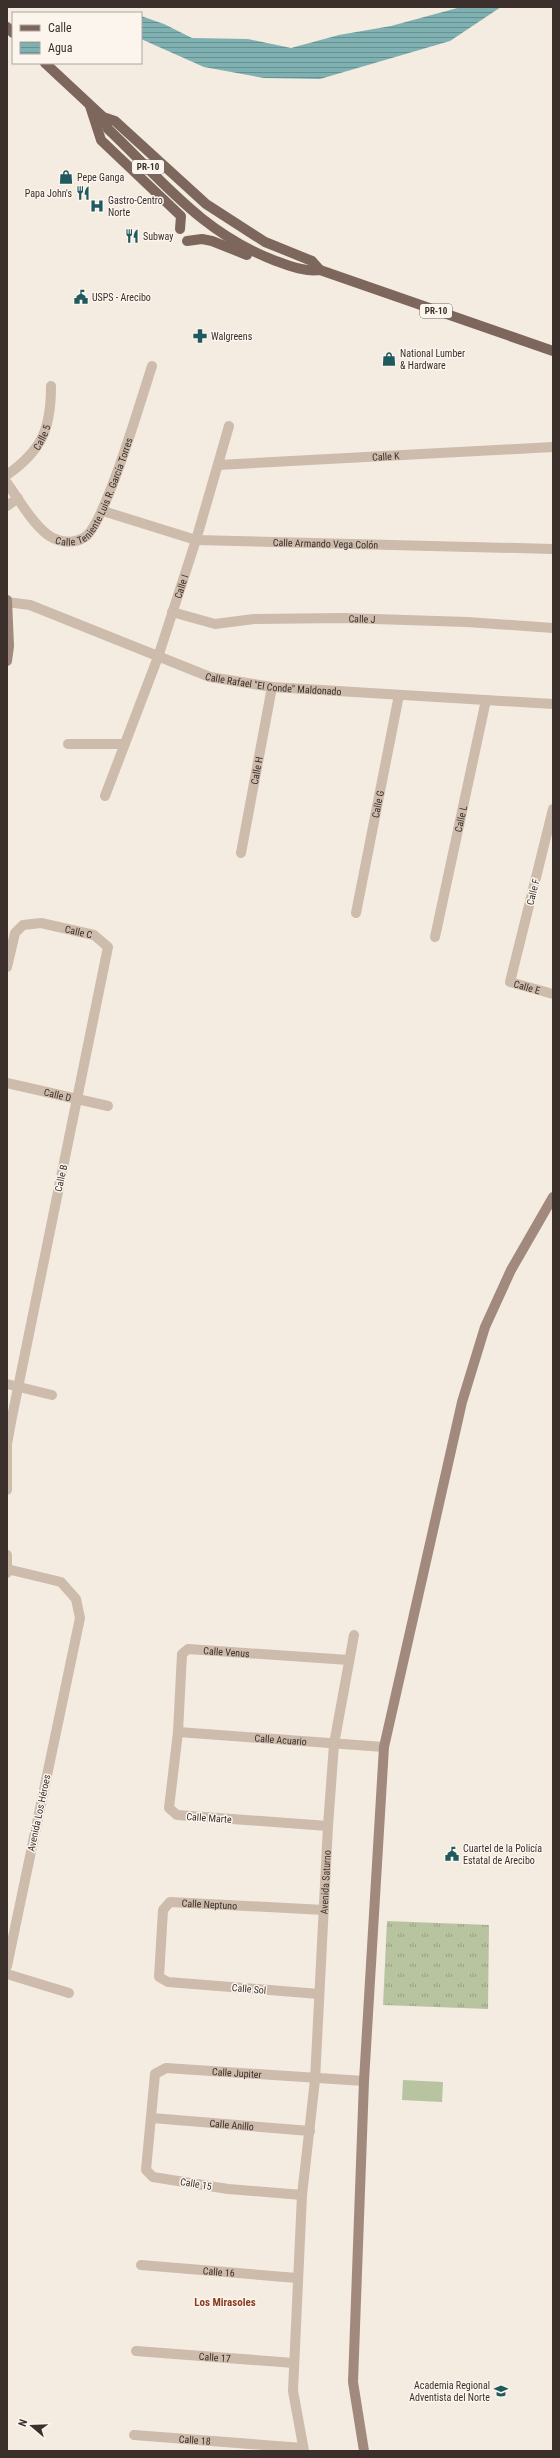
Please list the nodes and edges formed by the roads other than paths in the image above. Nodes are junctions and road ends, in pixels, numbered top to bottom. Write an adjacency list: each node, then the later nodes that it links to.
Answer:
1 (46, 64): 2 (main road, PR-10)
2 (90, 104): 3 (main road, PR-10); 4 (main road)
3 (103, 117): 6 (main road, PR-10); 7 (main road, PR-10)
4 (180, 229)
5 (187, 241): 6 (main road)
6 (259, 254): 7 (main road, PR-10)
7 (320, 270): 8 (main road, PR-10)
8 (553, 350)
9 (152, 366): 18 (street, Calle Teniente Luis R. García Torres)
10 (52, 386): 14 (street, Calle 5)
11 (229, 426): 13 (street, Calle I)
12 (553, 447): 13 (street, Calle K)
13 (218, 465): 19 (street, Calle I)
14 (7, 475)
15 (7, 482): 16 (street, Calle Teniente Luis R. García Torres)
16 (18, 498): 17 (street); 18 (street, Calle Teniente Luis R. García Torres)
17 (7, 506)
18 (103, 511): 19 (street, Calle Armando Vega Colón)
19 (196, 540): 20 (street, Calle Armando Vega Colón); 22 (street, Calle I)
20 (553, 549)
21 (7, 601): 24 (street, Calle Rafael "El Conde" Maldonado); 25 (street)
22 (172, 612): 23 (street, Calle J); 24 (street, Calle I)
23 (553, 628)
24 (158, 657): 26 (street, Calle Rafael "El Conde" Maldonado); 31 (street, Calle I)
25 (7, 661)
26 (272, 687): 27 (street, Calle Rafael "El Conde" Maldonado); 35 (street, Calle H)
27 (399, 695): 28 (street, Calle Rafael "El Conde" Maldonado); 36 (street, Calle G)
28 (486, 700): 29 (street, Calle Rafael "El Conde" Maldonado); 37 (street, Calle L)
29 (553, 704)
30 (68, 744): 31 (street)
31 (124, 744): 32 (street, Calle I)
32 (106, 796)
33 (553, 809): 34 (street, Calle F)
34 (550, 834): 40 (street, Calle F)
35 (241, 853)
36 (356, 914)
37 (435, 937)
38 (7, 967): 39 (street, Calle C)
39 (104, 969): 43 (street, Calle B)
40 (512, 974): 41 (street, Calle E)
41 (553, 994)
42 (7, 1083): 43 (street, Calle D)
43 (78, 1099): 44 (street, Calle D); 47 (street, Calle B)
44 (108, 1106)
45 (553, 1197): 56 (street)
46 (7, 1384): 47 (street)
47 (18, 1386): 48 (street); 49 (street, Calle B)
48 (52, 1395)
49 (7, 1490)
50 (7, 1555): 51 (street)
51 (7, 1570): 59 (street, Avenida Los Héroes)
52 (354, 1635): 53 (street, Avenida Saturno)
53 (350, 1660): 54 (street, Calle Venus); 55 (street, Avenida Saturno)
54 (178, 1732): 55 (street, Calle Acuario); 57 (street, Calle Marte)
55 (334, 1744): 56 (street, Calle Acuario); 57 (street, Avenida Saturno)
56 (384, 1747): 64 (street)
57 (328, 1826): 58 (street, Avenida Saturno)
58 (324, 1910): 60 (street, Calle Neptuno); 62 (street, Avenida Saturno)
59 (7, 1967): 61 (street)
60 (178, 1983): 62 (street, Calle Sol)
61 (69, 1993)
62 (319, 1994): 63 (street, Avenida Saturno)
63 (315, 2080): 64 (street, Calle Jupiter); 65 (street, Calle Jupiter); 66 (street, Avenida Saturno)
64 (364, 2081): 74 (street)
65 (152, 2118): 66 (street, Calle Anillo); 67 (street, Calle 15)
66 (310, 2131): 67 (street, Avenida Saturno)
67 (302, 2195): 69 (street, Avenida Saturno)
68 (141, 2266): 69 (street, Calle 16)
69 (297, 2278): 71 (street, Avenida Saturno)
70 (136, 2351): 71 (street, Calle 17)
71 (294, 2363): 73 (street, Avenida Saturno)
72 (134, 2434): 73 (street, Calle 18)
73 (303, 2450)
74 (364, 2451)

